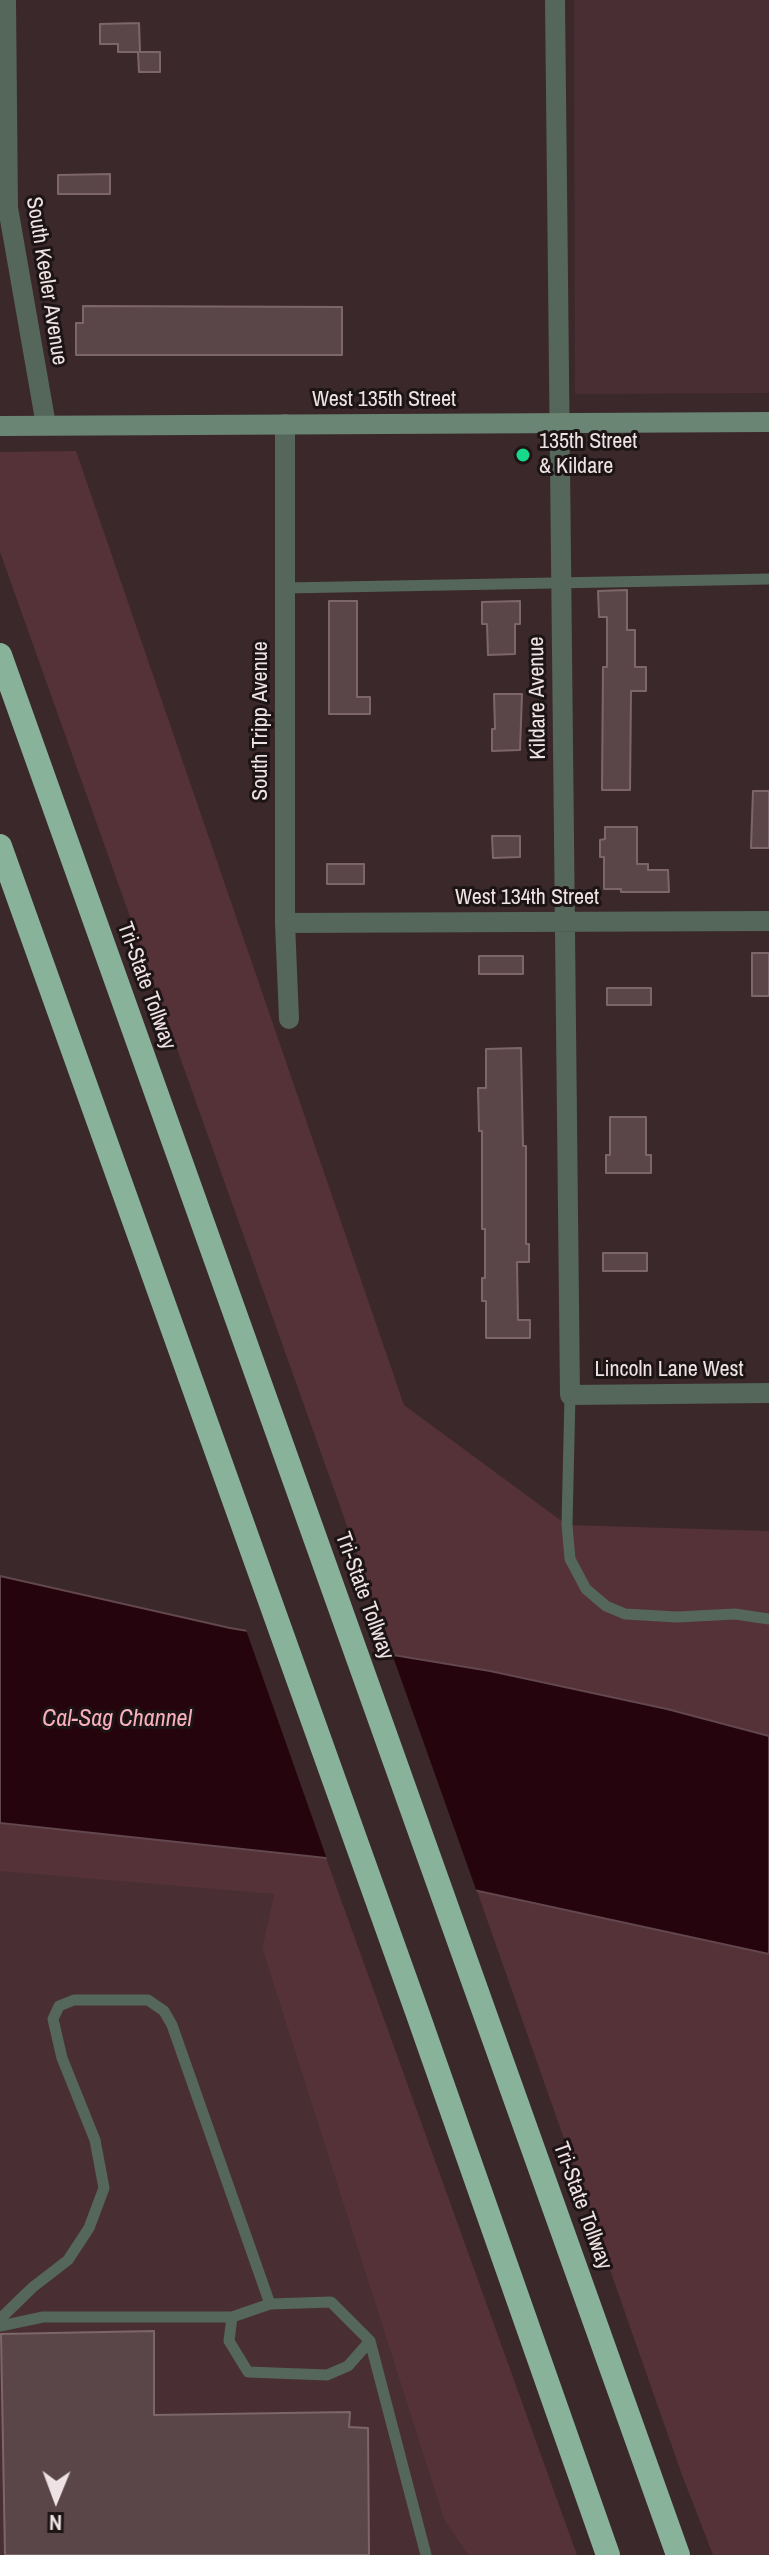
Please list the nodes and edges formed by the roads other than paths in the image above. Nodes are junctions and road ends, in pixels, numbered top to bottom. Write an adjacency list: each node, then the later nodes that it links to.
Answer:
1 (6, 0): 6 (street, South Keeler Avenue)
2 (555, 0): 3 (street, Kildare Avenue)
3 (560, 422): 4 (street, West 135th Street); 5 (street, West 135th Street); 9 (street, Kildare Avenue)
4 (769, 422)
5 (285, 424): 6 (street, West 135th Street); 10 (street, South Tripp Avenue)
6 (46, 425): 7 (street, West 135th Street)
7 (0, 426)
8 (769, 579): 9 (lane)
9 (561, 583): 10 (lane); 13 (street, Kildare Avenue)
10 (285, 588): 15 (street, South Tripp Avenue)
11 (0, 655): 27 (highway, Tri-State Tollway)
12 (0, 846): 26 (highway)
13 (565, 921): 14 (street, West 134th Street); 15 (street, West 134th Street); 18 (street, Kildare Avenue)
14 (769, 921)
15 (285, 923): 16 (street, South Tripp Avenue)
16 (289, 1019)
17 (769, 1393): 18 (street, Lincoln Lane West)
18 (570, 1395): 19 (lane)
19 (769, 1619)
20 (270, 2304): 21 (lane); 22 (lane); 24 (lane)
21 (232, 2317): 23 (lane); 24 (lane)
22 (0, 2319)
23 (0, 2326)
24 (370, 2341): 25 (lane)
25 (426, 2555)
26 (608, 2555)
27 (678, 2555)

